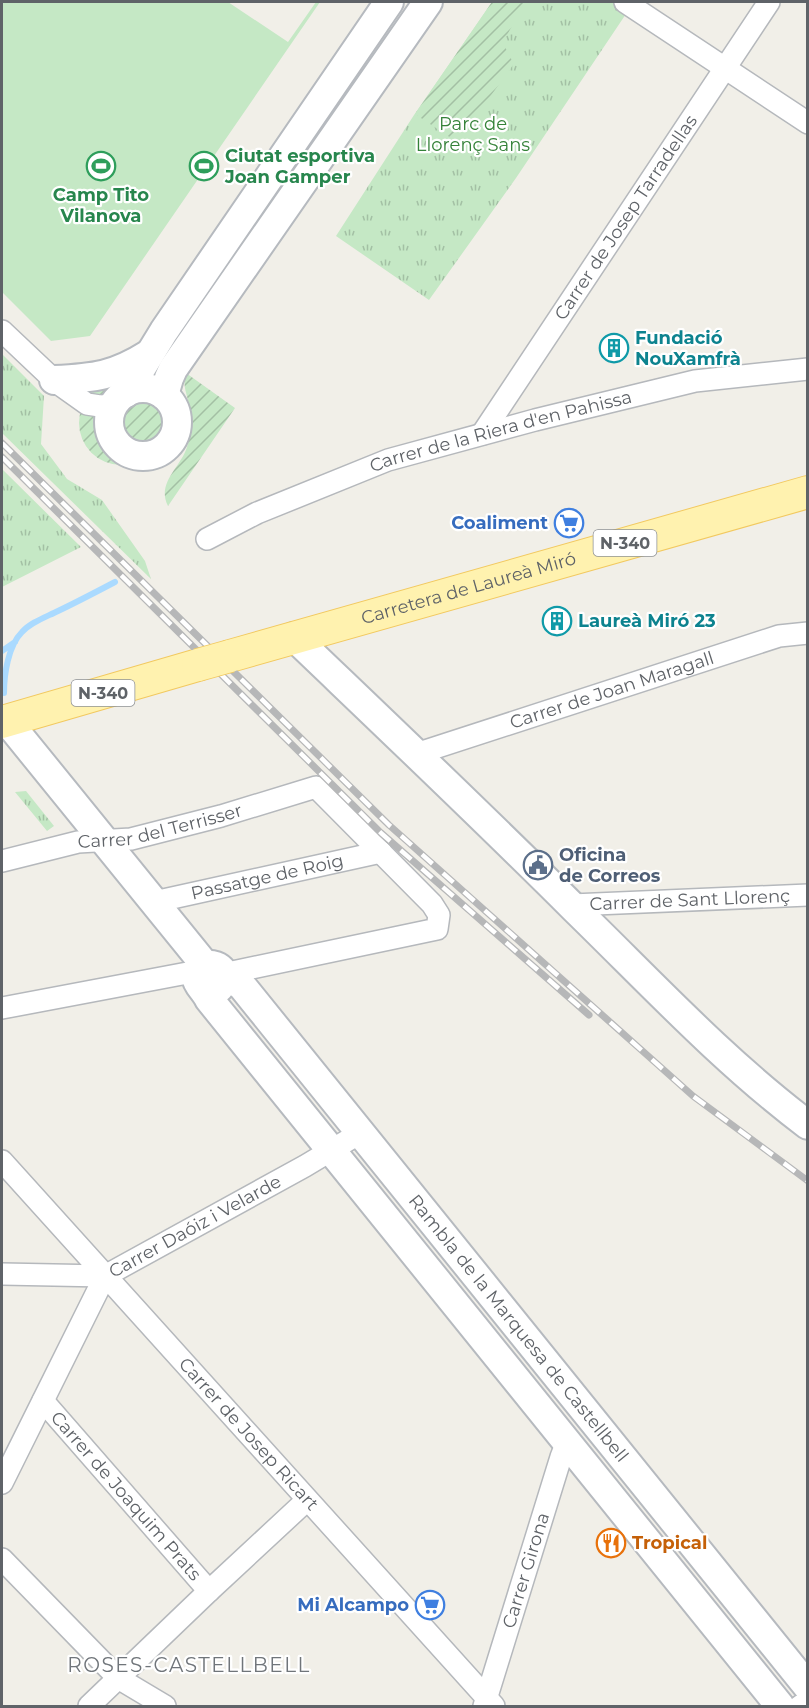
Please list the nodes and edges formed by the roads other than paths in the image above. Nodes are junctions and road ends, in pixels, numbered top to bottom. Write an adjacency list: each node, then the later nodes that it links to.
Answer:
1 (389, 2): 8 (street)
2 (428, 2): 11 (street)
3 (625, 2): 5 (street)
4 (769, 2): 5 (street, Carrer de Josep Tarradellas)
5 (726, 68): 6 (street); 13 (street, Carrer de Josep Tarradellas)
6 (807, 123)
7 (2, 331): 10 (street)
8 (151, 352): 10 (street); 12 (street)
9 (807, 369): 13 (street, Carrer de la Riera d'en Pahissa)
10 (54, 380): 12 (street)
11 (164, 395): 12 (street); 12 (street)
12 (120, 399)
13 (482, 434): 15 (street, Carrer de la Riera d'en Pahissa)
14 (807, 492): 17 (main road, Carretera de Laureà Miró / N-340)
15 (207, 539)
16 (807, 633): 19 (street, Carrer de Joan Maragall)
17 (294, 637): 18 (main road, Carretera de Laureà Miró / N-340, bridge); 19 (street)
18 (4, 722): 20 (street, Rambla de la Marquesa de Castellbell)
19 (416, 754): 25 (street)
20 (104, 841): 21 (street, Carrer del Terrisser); 22 (street, Carrer del Terrisser); 24 (street, Rambla de la Marquesa de Castellbell)
21 (381, 852): 24 (street, Passatge de Roig); 26 (street)
22 (2, 861)
23 (807, 895): 25 (street, Carrer de Sant Llorenç)
24 (154, 902): 26 (street, Rambla de la Marquesa de Castellbell)
25 (572, 905): 28 (street)
26 (211, 976): 27 (street); 29 (street, Rambla de la Marquesa de Castellbell); 30 (street, Rambla de la Marquesa de Castellbell)
27 (2, 1008)
28 (807, 1125)
29 (360, 1133): 30 (street, Carrer Daóiz i Velarde); 41 (street, Rambla de la Marquesa de Castellbell)
30 (331, 1150): 33 (street, Carrer Daóiz i Velarde); 35 (street, Rambla de la Marquesa de Castellbell)
31 (2, 1161): 33 (street, Carrer de Josep Ricart)
32 (2, 1274): 33 (street)
33 (105, 1276): 34 (street, Carrer Daóiz i Velarde); 37 (street, Carrer de Josep Ricart)
34 (43, 1401): 36 (street, Carrer Daóiz i Velarde); 39 (street, Carrer de Joaquim Prats)
35 (567, 1442): 43 (street, Carrer Girona); 46 (street, Rambla de la Marquesa de Castellbell)
36 (2, 1483)
37 (307, 1500): 39 (street); 43 (street, Carrer de Josep Ricart)
38 (2, 1559): 40 (street)
39 (209, 1590): 40 (street)
40 (118, 1678): 44 (street); 45 (street)
41 (807, 1687)
42 (807, 1702): 47 (street)
43 (488, 1704)
44 (89, 1707)
45 (165, 1707)
46 (780, 1707)
47 (800, 1707)

